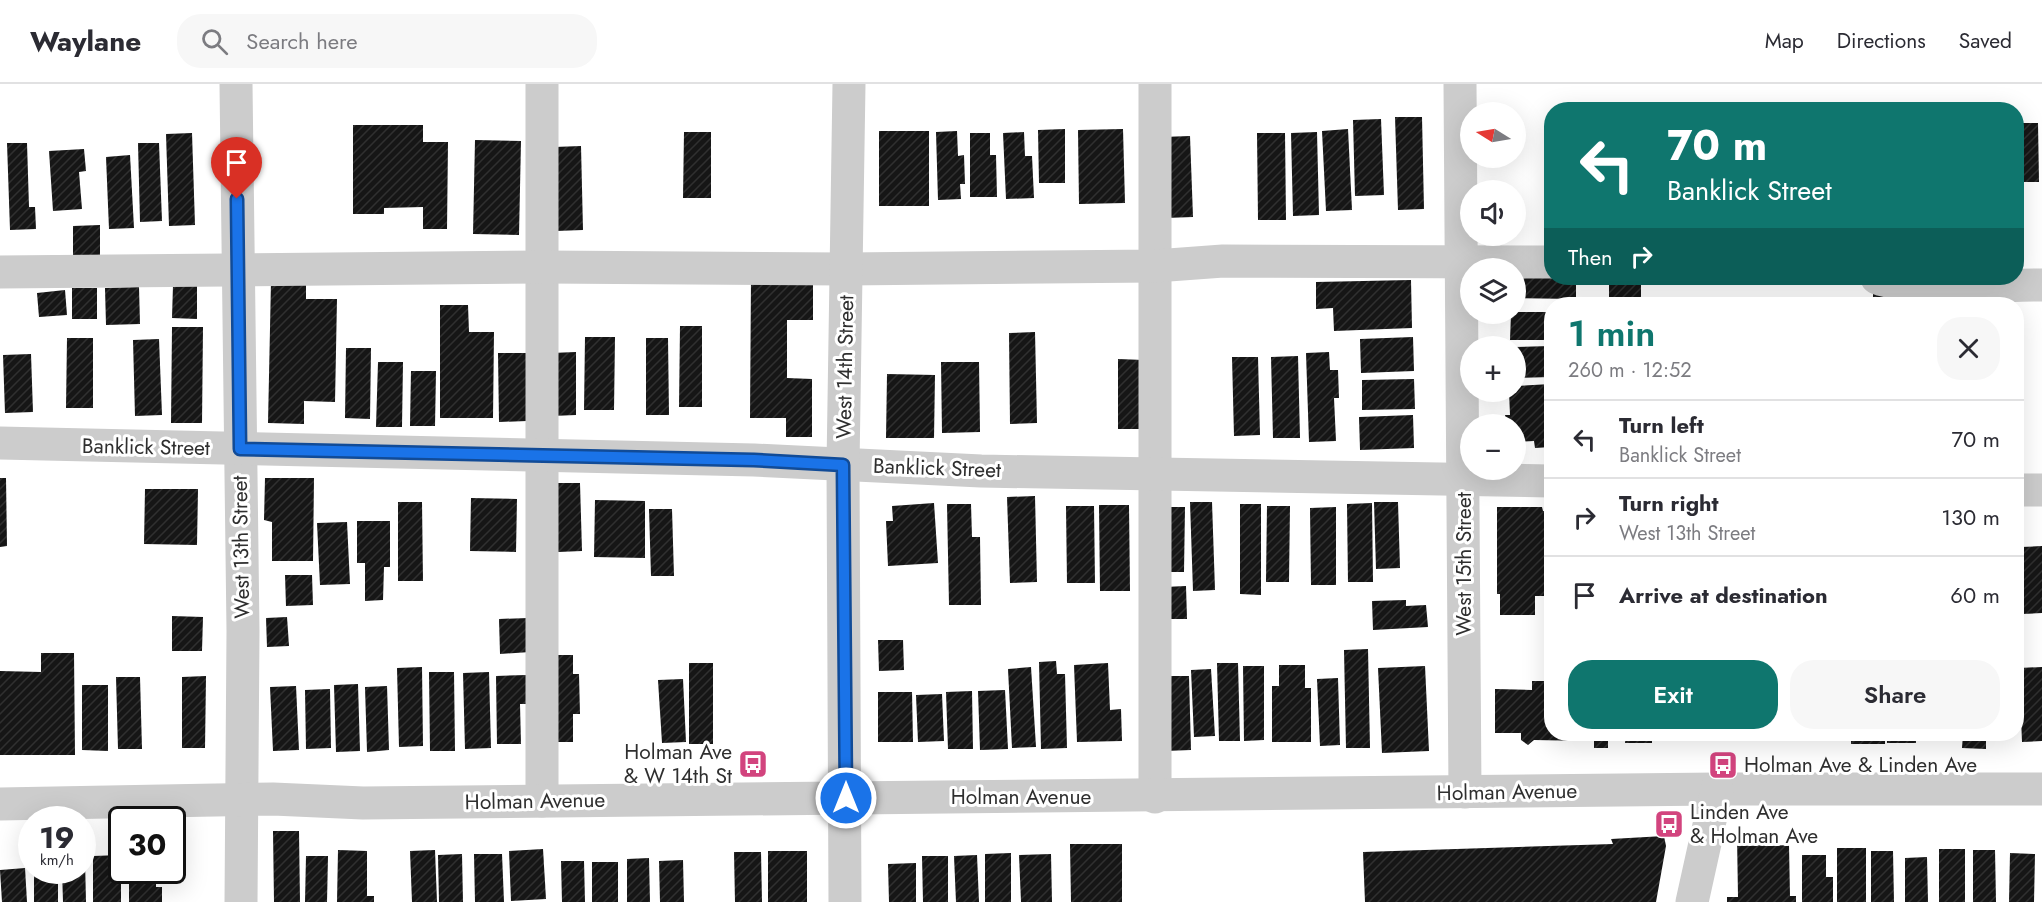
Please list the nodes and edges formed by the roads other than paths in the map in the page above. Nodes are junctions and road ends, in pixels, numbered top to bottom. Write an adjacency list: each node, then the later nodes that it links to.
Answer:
1 (236, 84): 12 (street, West 13th Street)
2 (542, 84): 11 (street)
3 (849, 84): 13 (street, West 14th Street)
4 (1155, 84): 10 (street)
5 (1460, 84): 6 (street, West 15th Street)
6 (1463, 258)
7 (1460, 261): 10 (street)
8 (1526, 262): 9 (street)
9 (1544, 262)
10 (1155, 266): 13 (street); 25 (street)
11 (543, 267): 12 (street); 13 (street); 23 (street)
12 (238, 269): 14 (street); 22 (street, West 13th Street)
13 (846, 269): 24 (street, West 14th Street)
14 (0, 272)
15 (1924, 285): 17 (street)
16 (2024, 285): 18 (street)
17 (2024, 285)
18 (2042, 285)
19 (1463, 324): 20 (street, West 15th Street)
20 (1464, 414)
21 (0, 443): 22 (street, Banklick Street)
22 (240, 449): 23 (street, Banklick Street); 37 (street, West 13th Street)
23 (544, 457): 24 (street, Banklick Street); 38 (street)
24 (843, 465): 25 (street, Banklick Street); 36 (street, West 14th Street)
25 (1155, 472): 26 (street, Banklick Street); 35 (street)
26 (1460, 478)
27 (1464, 480): 34 (street, West 15th Street)
28 (1522, 480): 29 (street, Banklick Street)
29 (1544, 481)
30 (2024, 490): 31 (street)
31 (2042, 490)
32 (1717, 789): 33 (street, Holman Avenue); 34 (street, Holman Avenue); 42 (street)
33 (2042, 789)
34 (1465, 792): 35 (street, Holman Avenue)
35 (1155, 797): 36 (street, Holman Avenue)
36 (846, 798): 38 (street, Holman Avenue); 41 (street, West 14th Street)
37 (241, 800): 38 (street, Holman Avenue); 39 (street, Holman Avenue); 40 (street, West 13th Street)
38 (542, 801)
39 (0, 804)
40 (241, 902)
41 (845, 902)
42 (1692, 902)

